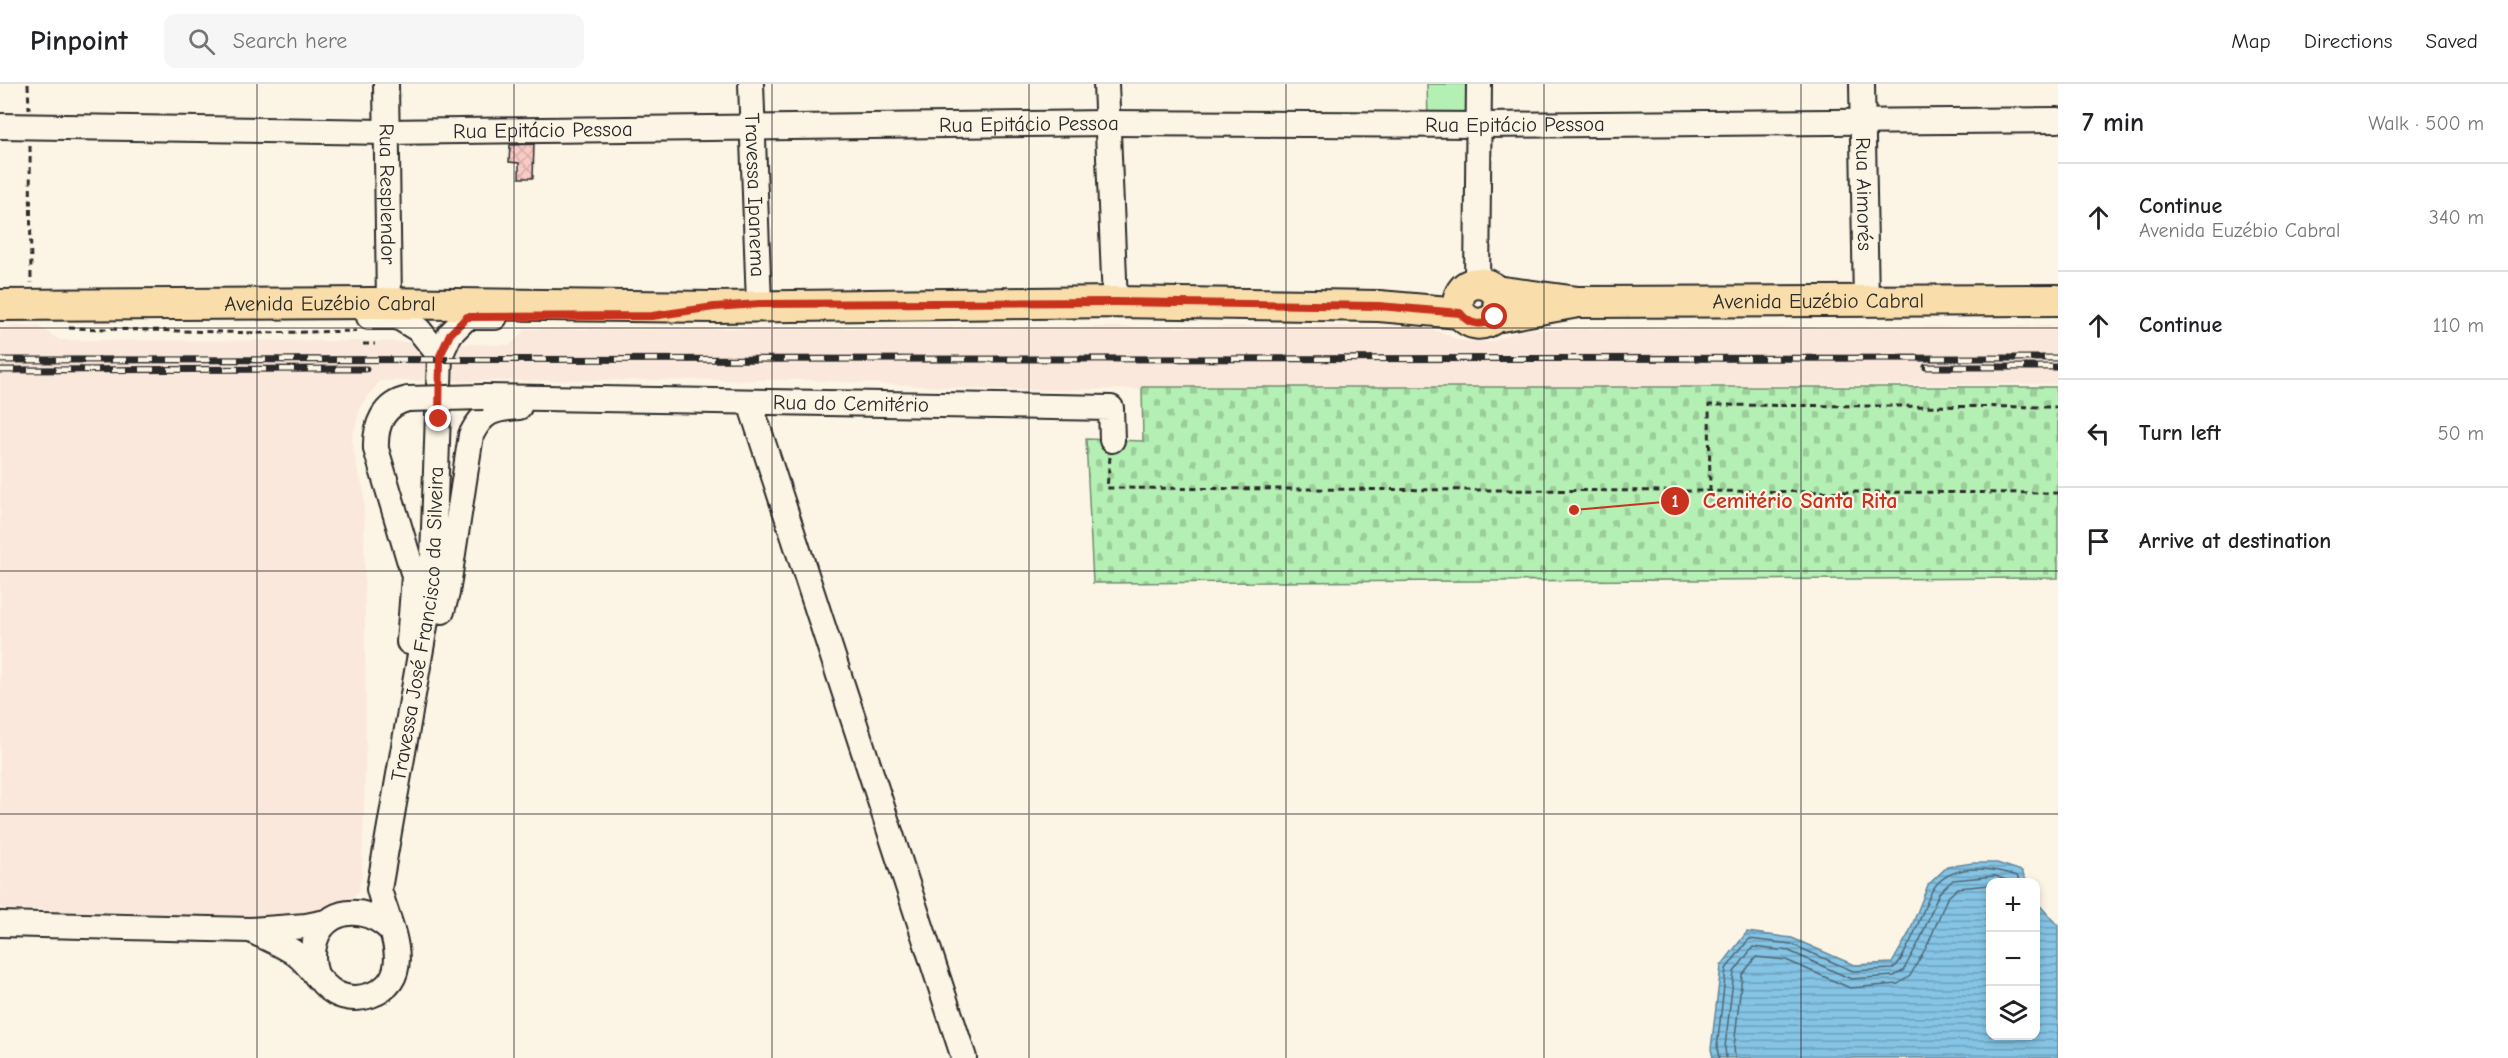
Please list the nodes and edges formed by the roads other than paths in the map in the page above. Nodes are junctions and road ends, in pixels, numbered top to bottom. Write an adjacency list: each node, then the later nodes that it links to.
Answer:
1 (386, 84): 12 (street, Rua Resplendor)
2 (751, 84): 11 (street, Travessa Ipanema)
3 (1106, 84): 7 (street)
4 (1479, 84): 9 (street)
5 (1862, 84): 8 (street, Rua Aimorés)
6 (2058, 120): 8 (street, Rua Epitácio Pessoa)
7 (1106, 123): 9 (street, Rua Epitácio Pessoa); 11 (street, Rua Epitácio Pessoa); 15 (street)
8 (1862, 123): 9 (street, Rua Epitácio Pessoa); 16 (street, Rua Aimorés)
9 (1479, 125): 13 (street)
10 (0, 126): 12 (street, Rua Epitácio Pessoa)
11 (751, 129): 12 (street, Rua Epitácio Pessoa); 18 (street, Travessa Ipanema)
12 (386, 132): 17 (street, Rua Resplendor)
13 (1477, 299): 15 (main road, Avenida Euzébio Cabral); 16 (main road, Avenida Euzébio Cabral)
14 (2058, 300): 16 (main road, Avenida Euzébio Cabral)
15 (1115, 302): 18 (main road, Avenida Euzébio Cabral)
16 (1866, 302)
17 (389, 303): 20 (main road, Avenida Euzébio Cabral); 21 (main road, Avenida Euzébio Cabral)
18 (759, 304): 20 (main road, Avenida Euzébio Cabral)
19 (0, 305): 21 (main road, Avenida Euzébio Cabral)
20 (714, 307): 22 (street, Travessa José Francisco da Silveira)
21 (47, 312): 22 (street)
22 (440, 356): 26 (street, Travessa José Francisco da Silveira)
23 (556, 400): 24 (street, Rua do Cemitério); 26 (street, Rua do Cemitério); 27 (street, Rua do Cemitério, bridge)
24 (750, 403): 25 (street, Rua do Cemitério); 34 (street)
25 (1112, 440)
26 (422, 647): 27 (street, Travessa José Francisco da Silveira)
27 (405, 741): 28 (street, Travessa José Francisco da Silveira)
28 (379, 889): 29 (street, Travessa José Francisco da Silveira); 32 (street, Travessa José Francisco da Silveira)
29 (332, 918): 31 (street, Travessa José Francisco da Silveira); 32 (street, Travessa José Francisco da Silveira); 33 (street)
30 (0, 924): 31 (street, Travessa José Francisco da Silveira)
31 (251, 930): 33 (street, Travessa José Francisco da Silveira)
32 (391, 930): 33 (street, Travessa José Francisco da Silveira)
33 (316, 975)
34 (964, 1058)

